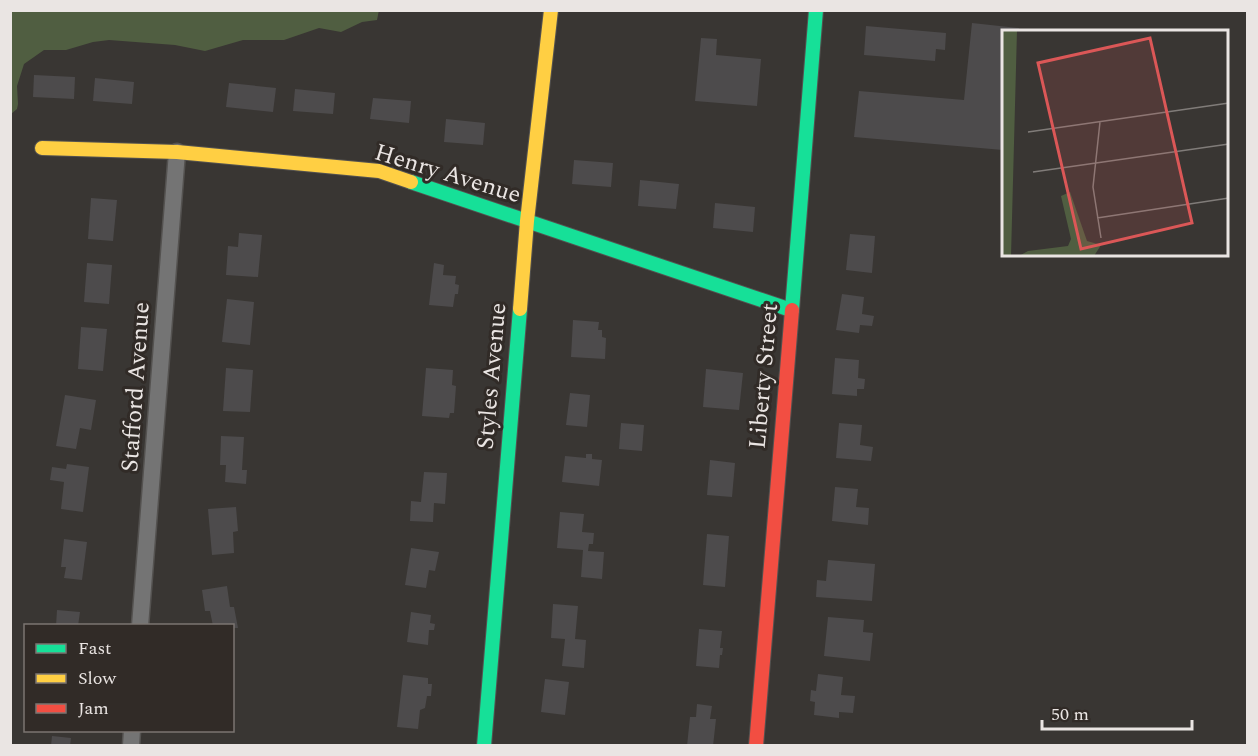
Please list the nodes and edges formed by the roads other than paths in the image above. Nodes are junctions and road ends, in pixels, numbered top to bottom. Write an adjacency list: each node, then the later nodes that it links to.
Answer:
1 (551, 10): 5 (street, Styles Avenue)
2 (816, 10): 6 (street, Liberty Street)
3 (42, 148): 4 (street, Henry Avenue)
4 (177, 152): 5 (street, Henry Avenue); 7 (street, Stafford Avenue)
5 (526, 221): 6 (street, Henry Avenue); 8 (street, Styles Avenue)
6 (791, 310): 9 (street, Liberty Street)
7 (140, 624)
8 (484, 746)
9 (756, 746)

